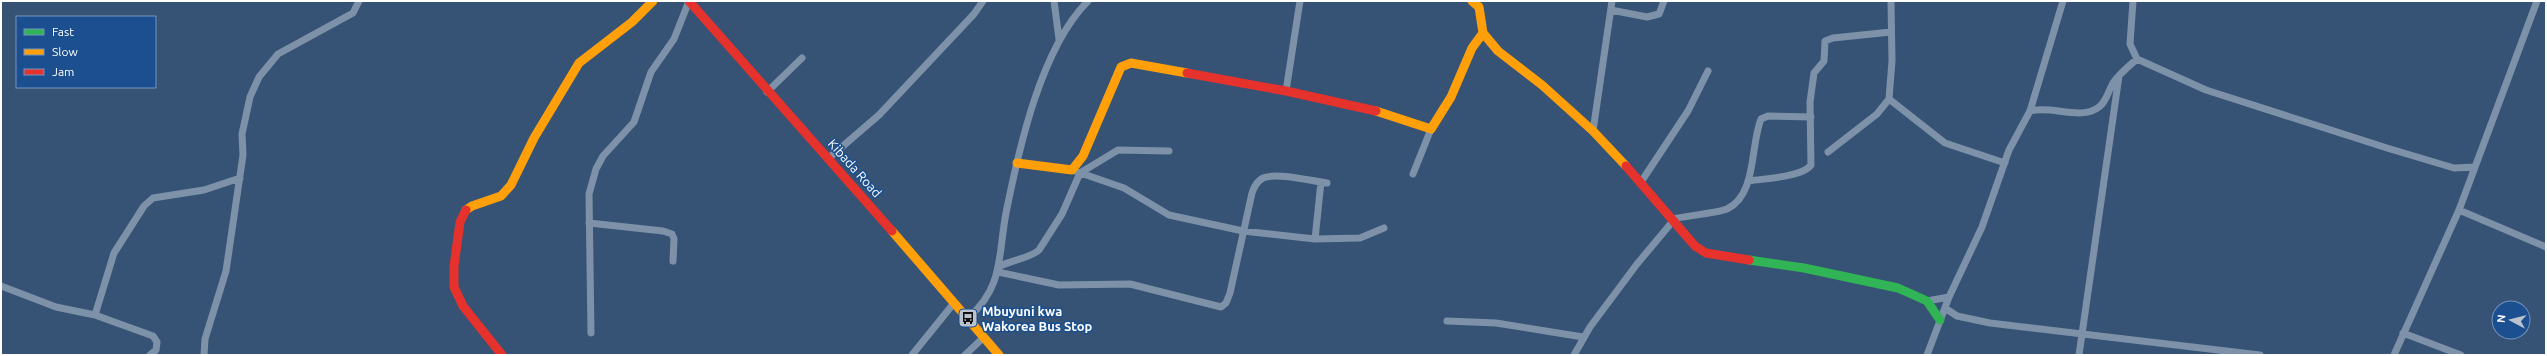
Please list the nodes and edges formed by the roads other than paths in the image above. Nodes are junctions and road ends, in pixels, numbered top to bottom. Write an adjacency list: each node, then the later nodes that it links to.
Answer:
1 (359, 1): 38 (street)
2 (653, 1): 66 (street)
3 (689, 1): 24 (street, Kibada Road); 43 (street)
4 (983, 1): 32 (street)
5 (1054, 1): 18 (street)
6 (1088, 1): 18 (street)
7 (1300, 1): 23 (street)
8 (1612, 1): 15 (street)
9 (1664, 1): 15 (street)
10 (1891, 1): 16 (street)
11 (2062, 1): 26 (street)
12 (2133, 1): 20 (street)
13 (2537, 1): 35 (street)
14 (1477, 3): 17 (street)
15 (1610, 10): 29 (street)
16 (1891, 32): 25 (street); 27 (street)
17 (1484, 33): 28 (street); 29 (street)
18 (1059, 39): 33 (street)
19 (802, 58): 24 (street)
20 (2137, 59): 22 (street); 35 (street)
21 (1708, 71): 40 (street)
22 (2119, 76): 26 (street); 61 (street)
23 (1286, 91): 28 (street); 36 (street)
24 (767, 92): 32 (street, Kibada Road)
25 (1889, 100): 31 (street); 34 (street)
26 (2030, 111): 34 (street)
27 (1811, 118): 39 (street); 39 (street)
28 (1431, 129): 37 (street)
29 (1593, 131): 40 (street)
30 (1169, 151): 36 (street)
31 (1828, 152)
32 (829, 158): 53 (street, Kibada Road)
33 (1017, 163): 36 (street); 49 (street)
34 (2005, 163): 51 (street)
35 (2475, 167): 41 (street)
36 (1076, 172): 45 (street); 49 (street)
37 (1413, 174)
38 (240, 178): 55 (street); 65 (street)
39 (1748, 181): 42 (street)
40 (1641, 182): 42 (street)
41 (2460, 210): 47 (street); 60 (street)
42 (1673, 220): 52 (street); 63 (street)
43 (589, 223): 48 (street); 59 (street)
44 (1384, 228): 46 (street)
45 (1243, 231): 46 (street); 46 (street); 49 (street)
46 (1314, 239)
47 (2545, 245)
48 (673, 261)
49 (999, 269): 56 (street)
50 (1, 286): 55 (street)
51 (1949, 297): 52 (street); 54 (street)
52 (1926, 301): 57 (street)
53 (954, 303): 56 (street, Kibada Road); 67 (street)
54 (1945, 308): 57 (street); 61 (street)
55 (94, 315): 64 (street)
56 (968, 318): 62 (street, Kibada Road)
57 (1940, 320): 71 (street)
58 (1447, 321): 63 (street)
59 (590, 332)
60 (2403, 333): 74 (street); 75 (street)
61 (2081, 334): 72 (street); 73 (street)
62 (984, 337): 68 (street); 69 (street, Kibada Road)
63 (1583, 337): 70 (street)
64 (150, 355)
65 (204, 355)
66 (502, 355)
67 (912, 355)
68 (965, 355)
69 (999, 355)
70 (1574, 355)
71 (1927, 355)
72 (2079, 355)
73 (2260, 355)
74 (2394, 355)
75 (2461, 355)

